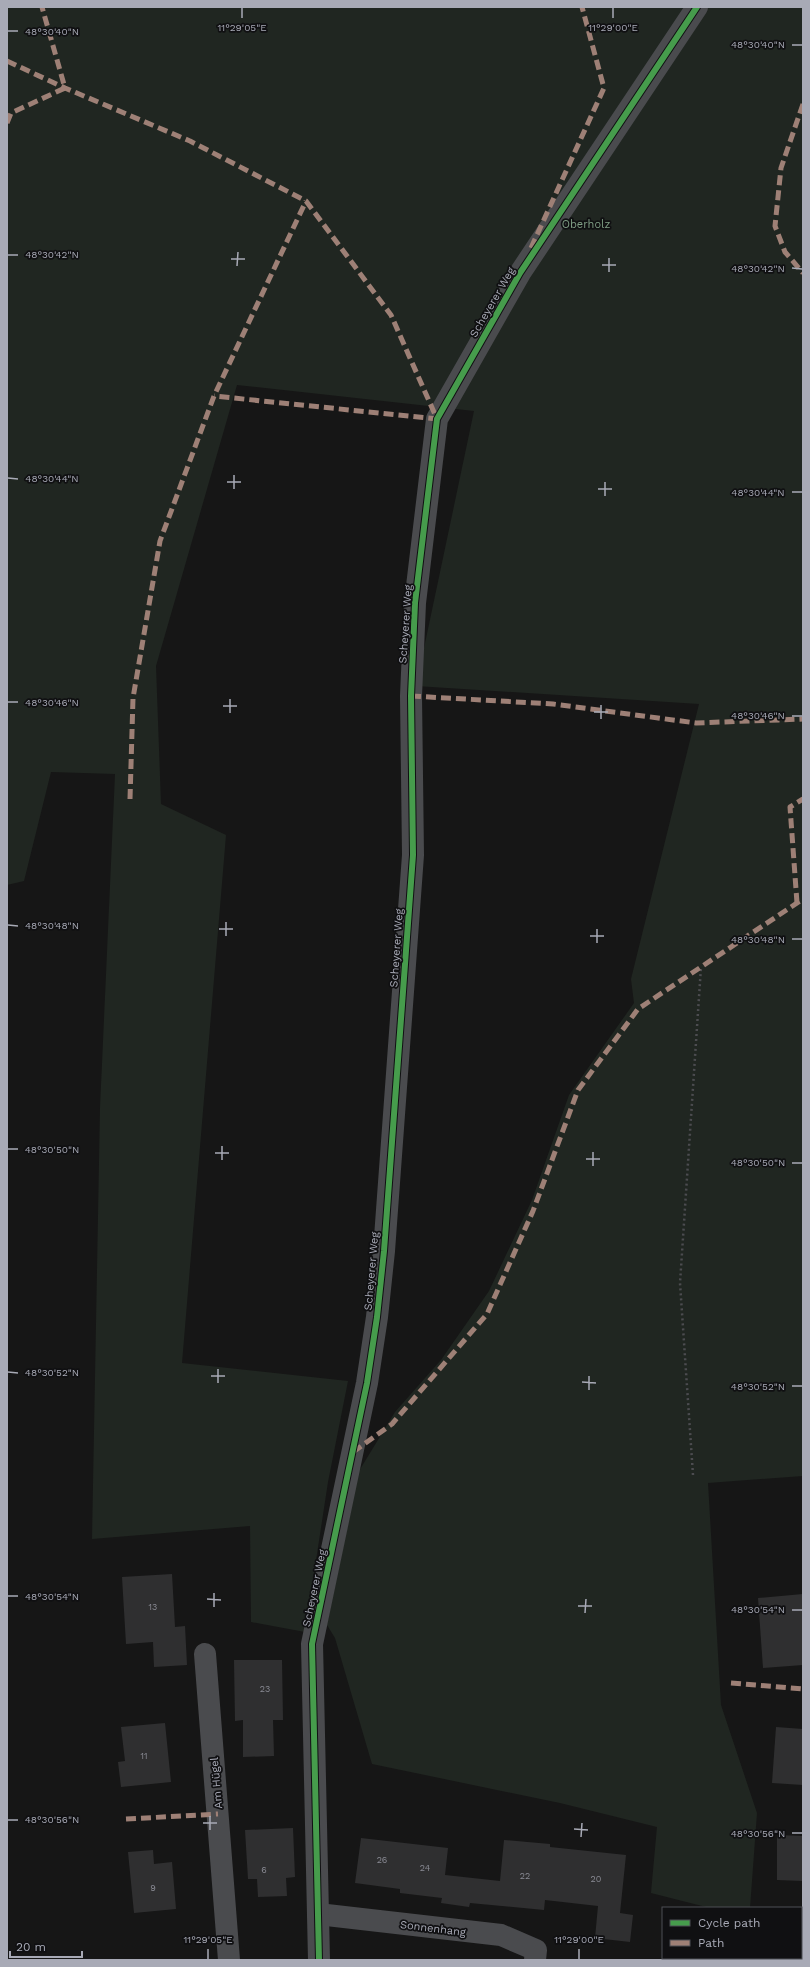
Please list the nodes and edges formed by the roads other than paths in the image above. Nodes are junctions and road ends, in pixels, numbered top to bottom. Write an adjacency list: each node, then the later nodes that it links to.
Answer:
1 (697, 7): 3 (street, Scheyerer Weg)
2 (205, 1654): 4 (street, Am Hügel)
3 (318, 1914): 5 (street, Scheyerer Weg); 6 (street, Sonnenhang)
4 (229, 1960)
5 (319, 1960)
6 (535, 1960)

